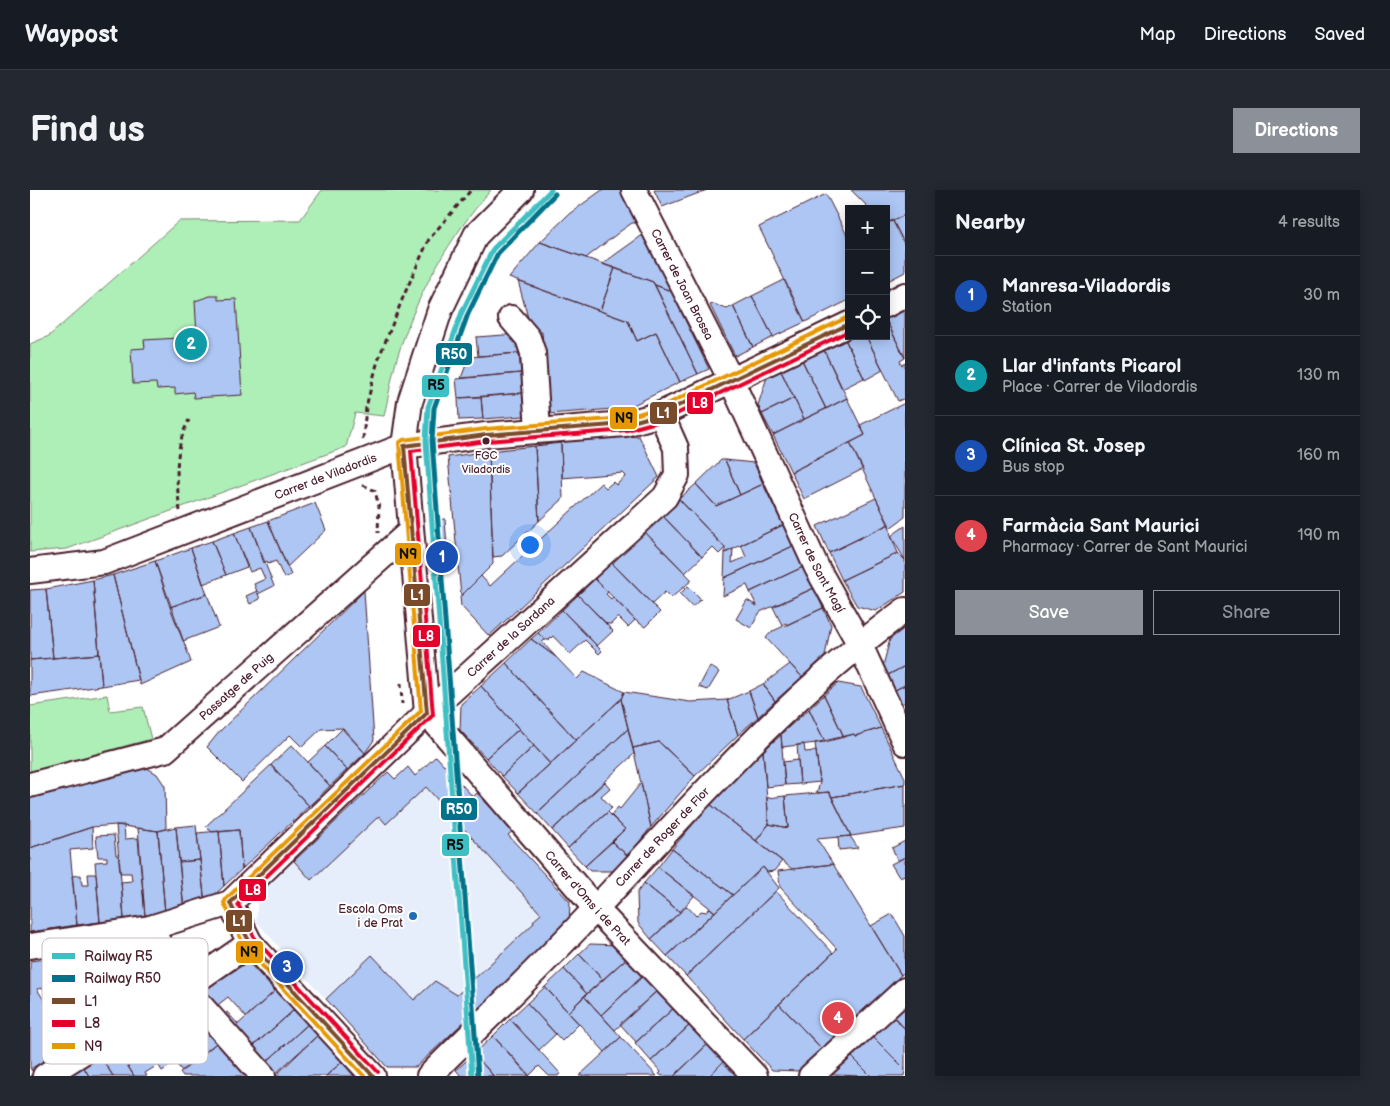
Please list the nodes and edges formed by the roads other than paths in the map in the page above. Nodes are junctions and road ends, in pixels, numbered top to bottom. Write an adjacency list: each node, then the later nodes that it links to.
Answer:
1 (521, 190): 10 (street)
2 (634, 190): 7 (street, Carrer de Joan Brossa)
3 (905, 295): 4 (street)
4 (890, 303)
5 (511, 318): 9 (street)
6 (845, 326): 7 (street, Carrer de Viladordis)
7 (731, 380): 8 (street, Carrer de Viladordis); 14 (street, Carrer de Sant Magí)
8 (661, 414): 9 (street, Carrer de Viladordis); 15 (street, Carrer de la Sardana)
9 (538, 430): 10 (street, Carrer de Viladordis)
10 (404, 446): 11 (street); 12 (street, Carrer de Viladordis)
11 (411, 531): 15 (street); 17 (street, Passatge de Puig)
12 (30, 571)
13 (905, 610): 14 (street, Carrer de Roger de Flor)
14 (859, 643): 16 (street, Carrer de Sant Magí); 19 (street, Carrer de Roger de Flor)
15 (427, 713): 18 (street, Carrer de la Sardana); 19 (street, Carrer d'Oms i de Prat)
16 (905, 743)
17 (30, 785)
18 (230, 903): 20 (street); 23 (street)
19 (596, 909): 31 (street, Carrer de Roger de Flor); 32 (street, Carrer d'Oms i de Prat)
20 (150, 928): 21 (street); 22 (street)
21 (83, 938)
22 (156, 938)
23 (250, 942): 24 (street); 30 (street)
24 (208, 972)
25 (905, 990): 33 (street)
26 (208, 1014): 29 (street)
27 (63, 1064): 28 (street)
28 (44, 1076)
29 (263, 1076)
30 (373, 1076)
31 (429, 1076)
32 (755, 1076)
33 (811, 1076)

